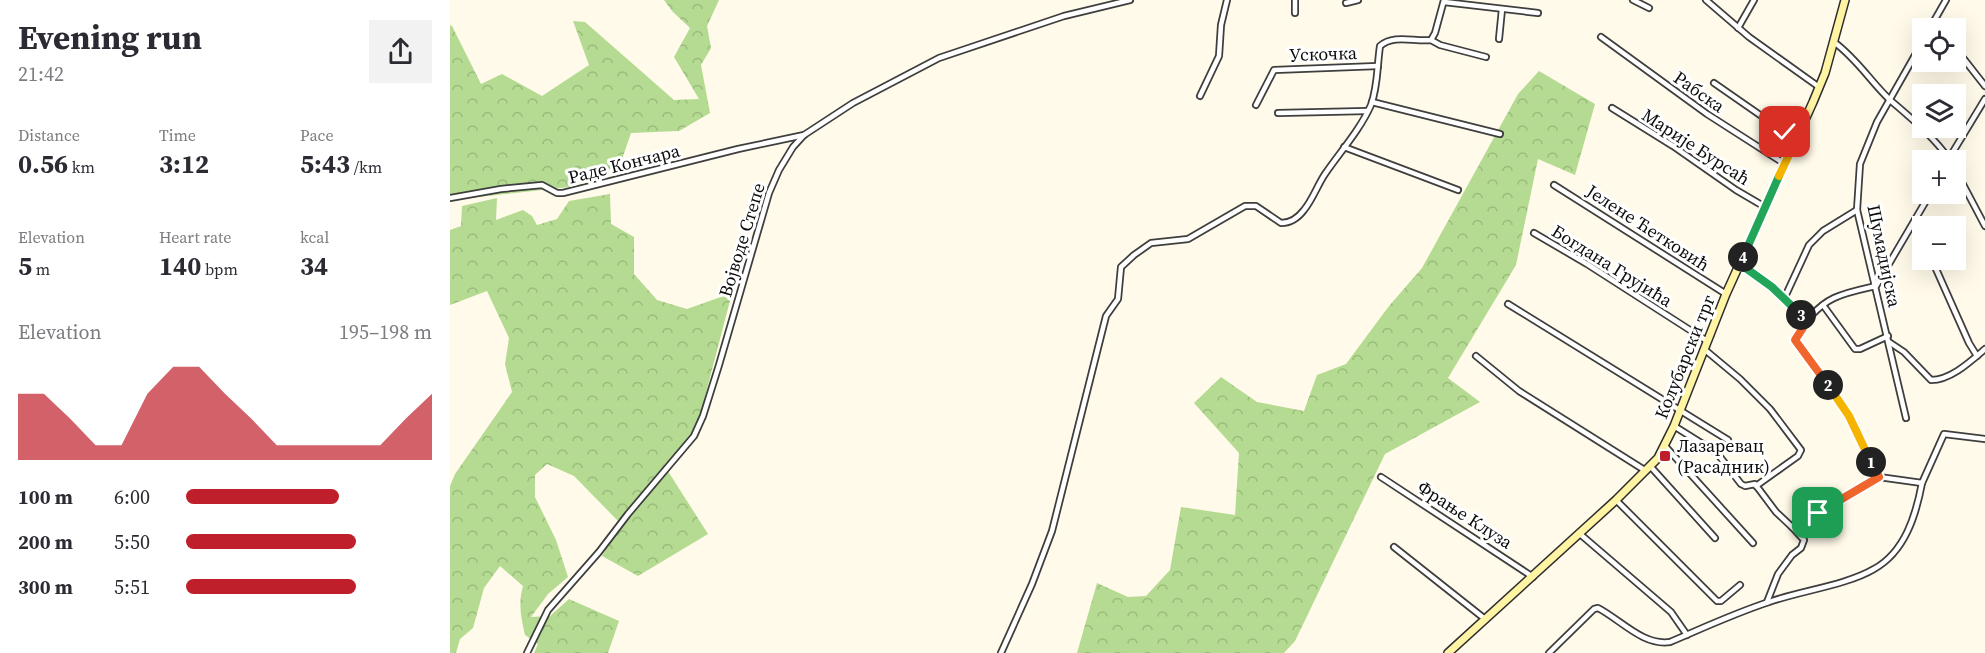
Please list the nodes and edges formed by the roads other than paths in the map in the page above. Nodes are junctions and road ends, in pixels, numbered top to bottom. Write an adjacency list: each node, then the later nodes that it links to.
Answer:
1 (1130, 0): 38 (street, Војводе Степе)
2 (1227, 0): 29 (street)
3 (1294, 0): 15 (street)
4 (1358, 0): 11 (street)
5 (1633, 0): 12 (street)
6 (1706, 0): 17 (street)
7 (1754, 0): 17 (street)
8 (1845, 0): 21 (street, Колубарски трг)
9 (1946, 0): 16 (street)
10 (1444, 1): 13 (street); 20 (street)
11 (1346, 3)
12 (1649, 8)
13 (1502, 9): 14 (street); 19 (street)
14 (1538, 12)
15 (1295, 13)
16 (1938, 18)
17 (1738, 28): 28 (street)
18 (1601, 37): 43 (street, Рабска)
19 (1499, 39)
20 (1431, 40): 22 (street); 25 (street)
21 (1834, 42): 28 (street, Колубарски трг); 30 (street)
22 (1486, 57)
23 (1912, 60): 30 (street, Шумадијска)
24 (1966, 62): 27 (street)
25 (1378, 66): 32 (street); 33 (street, Ускочка)
26 (1714, 83): 39 (street)
27 (1985, 86)
28 (1819, 87): 39 (street, Колубарски трг)
29 (1200, 96)
30 (1890, 99): 41 (street); 49 (street, Шумадијска)
31 (1985, 99): 42 (street)
32 (1372, 102): 35 (street); 37 (street)
33 (1256, 105)
34 (1612, 108): 48 (street, Марије Бурсаћ)
35 (1368, 111): 36 (street); 40 (street)
36 (1278, 113)
37 (1500, 134)
38 (804, 135): 47 (street, Раде Кончара); 89 (street, Војводе Степе)
39 (1796, 140): 43 (street, Колубарски трг)
40 (1344, 147): 46 (street); 90 (street)
41 (1941, 150)
42 (1955, 150)
43 (1785, 164): 48 (street, Колубарски трг)
44 (1554, 185): 56 (street, Јелене Ћетковић)
45 (1966, 187): 51 (street)
46 (1458, 190)
47 (450, 198)
48 (1765, 207): 53 (street, Колубарски трг)
49 (1857, 210): 55 (street, Шумадијска); 57 (street)
50 (1912, 225): 55 (street)
51 (1985, 226)
52 (1534, 233): 62 (street, Богдана Грујића)
53 (1740, 264): 56 (street, Колубарски трг); 57 (street)
54 (1936, 270): 66 (street)
55 (1876, 286): 59 (street); 61 (street, Шумадијска)
56 (1726, 294): 62 (street, Колубарски трг)
57 (1784, 299): 60 (street)
58 (1508, 304): 67 (street)
59 (1823, 305): 60 (street); 61 (street)
60 (1808, 320): 75 (street)
61 (1889, 339): 66 (street); 68 (street, Шумадијска)
62 (1707, 341): 63 (street, Колубарски трг)
63 (1704, 349): 67 (street, Колубарски трг); 77 (street)
64 (1985, 349): 66 (street)
65 (1476, 356): 73 (street)
66 (1977, 356)
67 (1680, 410): 69 (street, Колубарски трг); 71 (street)
68 (1906, 418)
69 (1674, 426): 72 (street, Колубарски трг); 77 (street)
70 (1985, 439): 76 (street)
71 (1728, 440)
72 (1665, 446): 73 (street, Колубарски трг); 82 (street)
73 (1649, 469): 78 (street, Колубарски трг); 81 (street)
74 (1381, 477): 84 (street, Фрање Клуза)
75 (1879, 477): 76 (street); 79 (street)
76 (1922, 483): 86 (street)
77 (1756, 486): 79 (street)
78 (1616, 500): 80 (street, Колубарски трг); 85 (street)
79 (1792, 527): 86 (street)
80 (1580, 534): 84 (street, Колубарски трг); 88 (street)
81 (1715, 538)
82 (1752, 543)
83 (1394, 547): 87 (street)
84 (1533, 577): 87 (street, Колубарски трг)
85 (1740, 585)
86 (1767, 602): 88 (street)
87 (1485, 619): 91 (street, Колубарски трг)
88 (1687, 635): 92 (street)
89 (527, 653)
90 (1001, 653)
91 (1448, 653)
92 (1549, 653)

